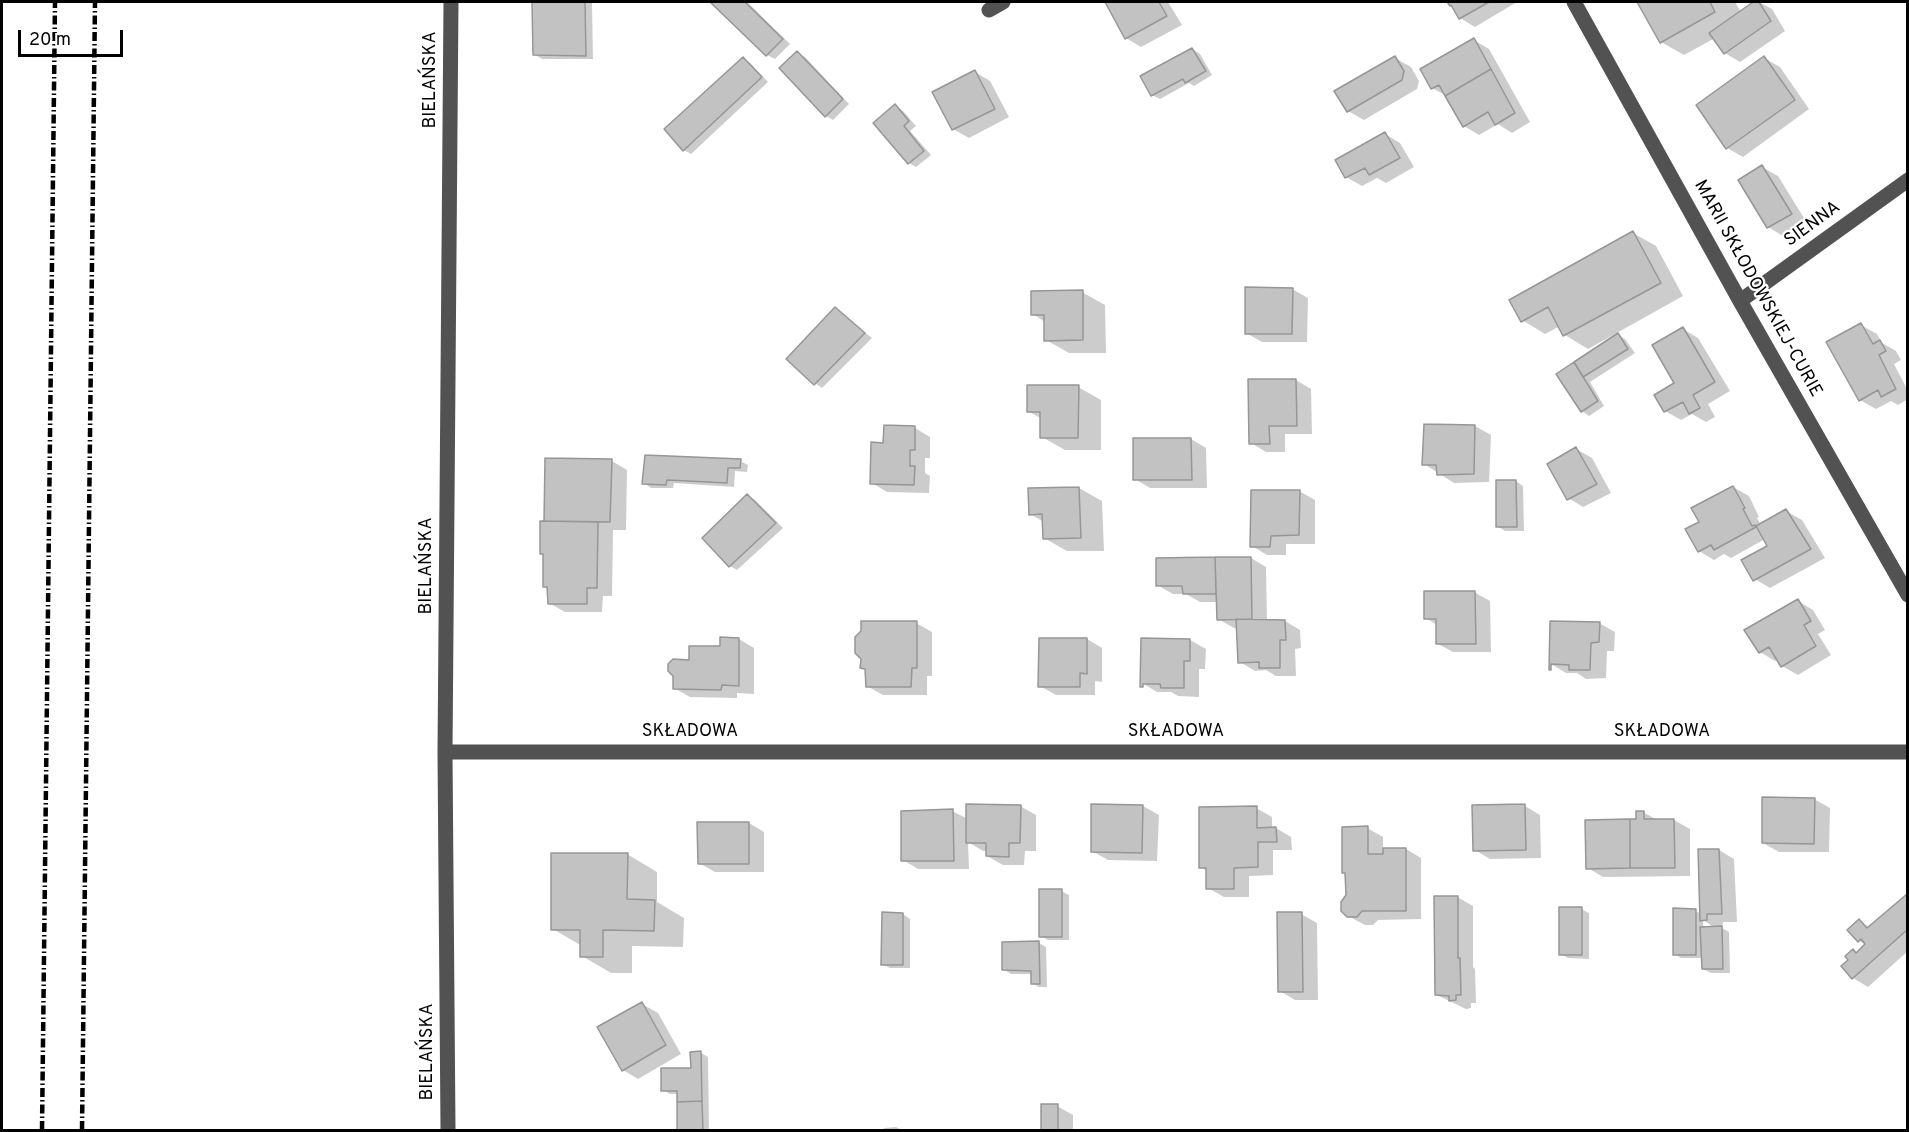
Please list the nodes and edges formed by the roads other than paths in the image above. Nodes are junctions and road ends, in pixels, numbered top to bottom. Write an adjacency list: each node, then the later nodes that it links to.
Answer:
1 (451, 2): 8 (street, BIELAŃSKA)
2 (1003, 2): 4 (street)
3 (1574, 2): 6 (street, MARII SKŁODOWSKIEJ-CURIE)
4 (989, 10)
5 (1908, 180): 6 (street, SIENNA)
6 (1740, 301): 7 (street, MARII SKŁODOWSKIEJ-CURIE)
7 (1908, 595)
8 (445, 752): 9 (street, SKŁADOWA); 10 (street, BIELAŃSKA)
9 (1908, 752)
10 (448, 1131)

